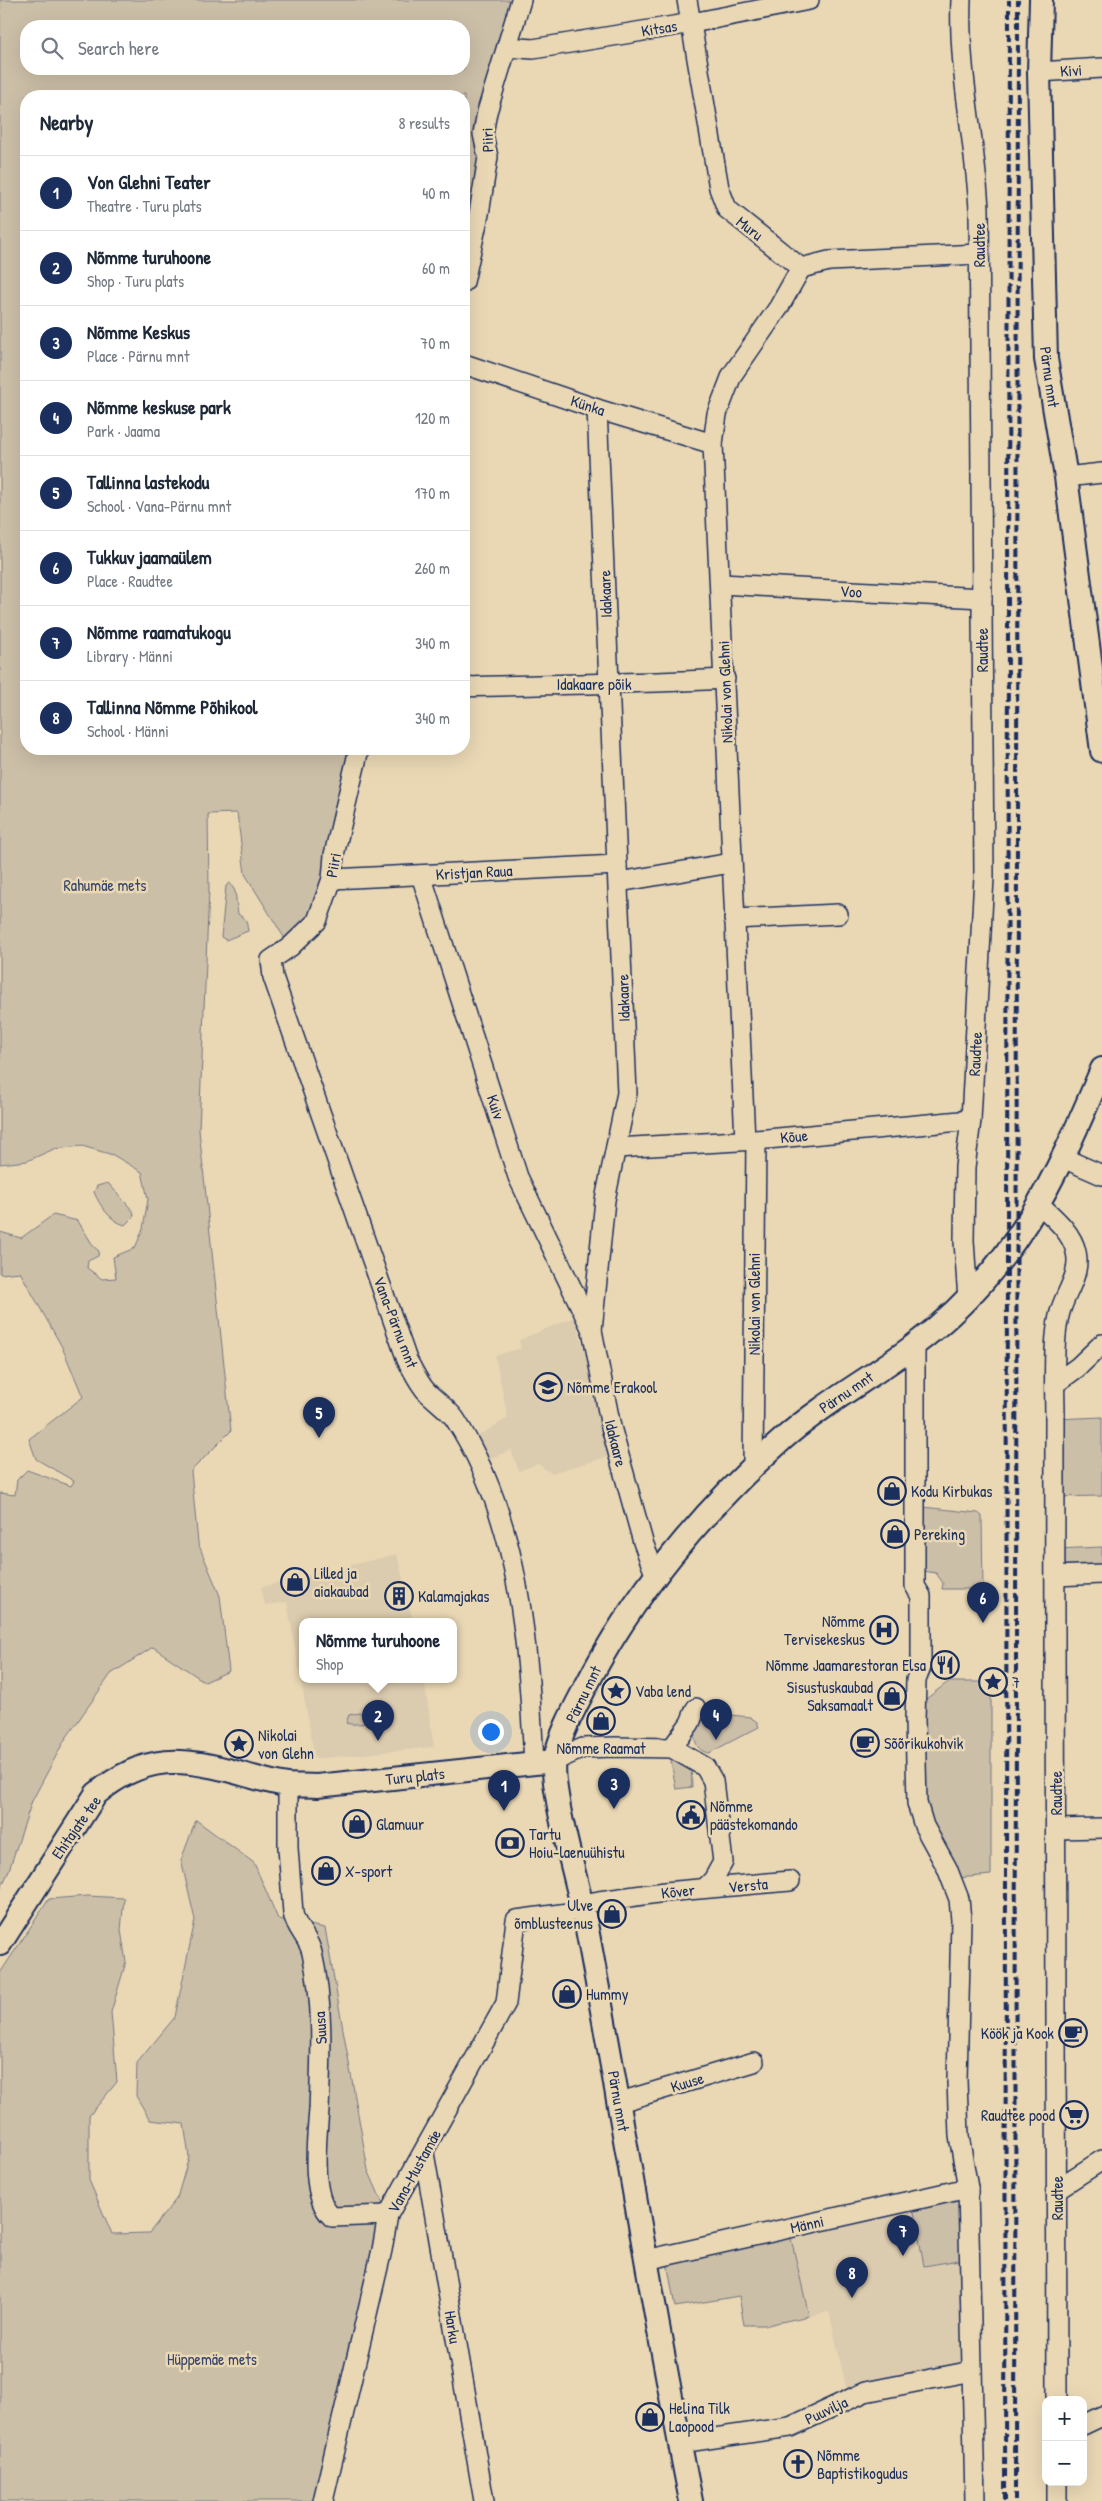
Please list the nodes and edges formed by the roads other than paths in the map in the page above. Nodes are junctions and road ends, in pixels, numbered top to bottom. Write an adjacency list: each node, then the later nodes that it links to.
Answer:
1 (521, 0): 7 (street, Piiri)
2 (687, 0): 6 (street, Muru)
3 (809, 0): 6 (street, Kitsas)
4 (961, 0): 10 (street, Raudtee)
5 (1041, 0): 9 (main road, Pärnu mnt)
6 (692, 23): 7 (street, Kitsas); 12 (street, Muru)
7 (508, 47): 11 (street, Piiri)
8 (1102, 68): 9 (street, Kivi)
9 (1039, 72): 17 (main road, Pärnu mnt)
10 (979, 254): 12 (street); 19 (street, Raudtee)
11 (470, 255)
12 (801, 268): 15 (street, Nikolai von Glehni)
13 (470, 366): 14 (street, Künka)
14 (598, 409): 15 (street, Künka); 21 (street, Idakaare)
15 (713, 444): 18 (street, Nikolai von Glehni)
16 (1102, 473): 17 (street)
17 (1066, 477): 23 (main road, Pärnu mnt)
18 (721, 584): 19 (street, Voo); 20 (street, Nikolai von Glehni)
19 (982, 598): 33 (street, Raudtee)
20 (725, 679): 21 (street, Idakaare põik); 25 (street, Nikolai von Glehni)
21 (609, 681): 22 (street, Idakaare põik); 26 (street, Idakaare)
22 (470, 687)
23 (1102, 751)
24 (358, 755): 28 (street, Piiri)
25 (731, 863): 26 (street, Kristjan Raua); 30 (street, Nikolai von Glehni)
26 (618, 873): 27 (street, Kristjan Raua); 35 (street, Idakaare)
27 (421, 875): 28 (street, Kristjan Raua); 40 (street, Kuiv)
28 (332, 879): 31 (street, Piiri)
29 (838, 914): 30 (street)
30 (734, 919): 34 (street, Nikolai von Glehni)
31 (271, 960): 50 (street, Vana-Pärnu mnt)
32 (1102, 1070): 36 (main road, Pärnu mnt)
33 (972, 1120): 34 (street, Kõue); 39 (street, Raudtee)
34 (750, 1140): 35 (street, Kõue); 44 (street, Nikolai von Glehni)
35 (616, 1148): 40 (street, Idakaare)
36 (1063, 1158): 37 (street); 38 (main road, Pärnu mnt)
37 (1102, 1175)
38 (1039, 1204): 39 (main road, Pärnu mnt); 43 (street, Raudtee)
39 (968, 1300): 42 (main road, Pärnu mnt)
40 (592, 1330): 47 (street, Idakaare)
41 (1102, 1344): 43 (street)
42 (915, 1345): 44 (main road, Pärnu mnt); 62 (street)
43 (1056, 1383): 46 (street, Raudtee)
44 (753, 1468): 47 (main road, Pärnu mnt)
45 (1102, 1574): 46 (street)
46 (1054, 1576): 53 (street, Raudtee)
47 (656, 1577): 50 (main road, Pärnu mnt)
48 (696, 1708): 49 (street)
49 (672, 1748): 50 (street); 55 (street, Kõver)
50 (544, 1762): 51 (main road, Turu plats); 56 (main road, Pärnu mnt)
51 (281, 1784): 57 (main road, Ehitajate tee); 64 (street, Suusa)
52 (1102, 1828): 53 (street)
53 (1056, 1829): 63 (street, Raudtee)
54 (790, 1881): 55 (street, Versta)
55 (705, 1888): 56 (street, Kõver)
56 (582, 1904): 59 (main road, Pärnu mnt); 60 (street, Vana-Mustamäe)
57 (0, 1944)
58 (754, 2062): 59 (street, Kuuse)
59 (620, 2102): 65 (main road, Pärnu mnt)
60 (424, 2153): 64 (street, Vana-Mustamäe); 73 (street, Harku)
61 (1102, 2160): 63 (street)
62 (968, 2188): 65 (street, Männi); 66 (street)
63 (1057, 2189): 67 (street, Raudtee)
64 (388, 2215): 72 (street, Vana-Mustamäe)
65 (646, 2260): 70 (main road, Pärnu mnt)
66 (972, 2371): 70 (street, Puuvilja); 75 (street)
67 (1057, 2396)
68 (1102, 2416): 69 (street)
69 (1087, 2423)
70 (680, 2444): 74 (main road, Pärnu mnt)
71 (1058, 2486): 76 (street)
72 (323, 2501)
73 (484, 2501)
74 (692, 2501)
75 (974, 2501)
76 (1057, 2501)

